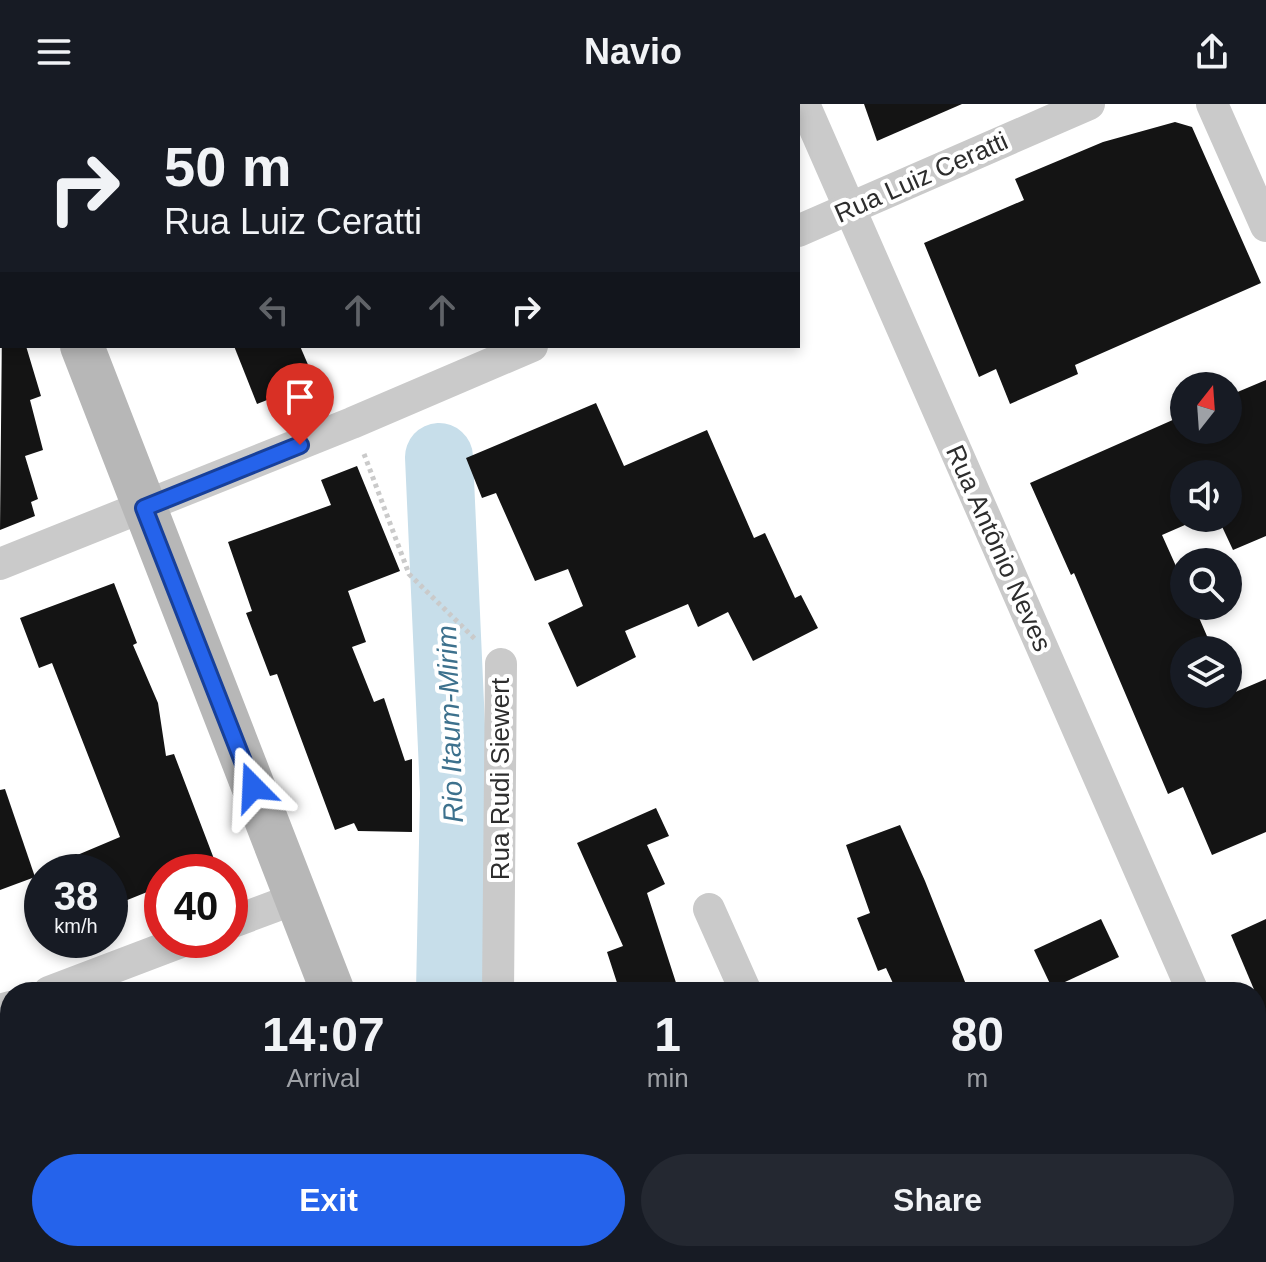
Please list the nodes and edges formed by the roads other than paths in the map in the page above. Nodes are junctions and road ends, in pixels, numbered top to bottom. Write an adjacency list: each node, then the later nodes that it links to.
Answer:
1 (804, 104): 4 (street, Rua Antônio Neves)
2 (1089, 104): 4 (street, Rua Luiz Ceratti)
3 (1212, 104): 5 (street)
4 (850, 209): 6 (street, Rua Luiz Ceratti); 20 (street, Rua Antônio Neves)
5 (1266, 226)
6 (800, 230)
7 (83, 348): 9 (street)
8 (527, 348): 9 (street)
9 (144, 508): 10 (street); 12 (street)
10 (0, 564)
11 (501, 664): 18 (street, Rua Rudi Siewert)
12 (297, 898): 14 (street); 17 (street)
13 (709, 909): 19 (street)
14 (248, 916)
15 (144, 956): 16 (street)
16 (75, 982)
17 (329, 982)
18 (498, 982)
19 (742, 982)
20 (1189, 982)

